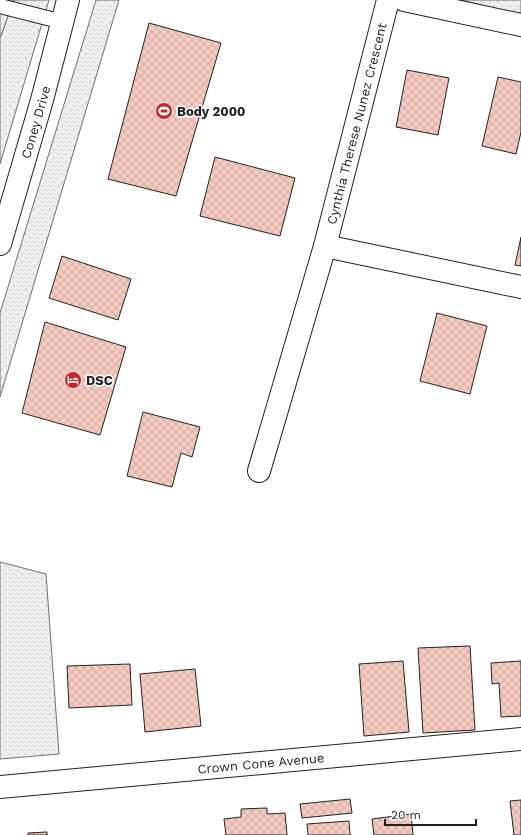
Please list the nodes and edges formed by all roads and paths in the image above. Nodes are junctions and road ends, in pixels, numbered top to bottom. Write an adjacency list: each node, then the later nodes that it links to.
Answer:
1 (68, 0): 6 (street, Coney Drive)
2 (388, 0): 9 (street, Cynthia Therese Nunez Crescent)
3 (404, 0): 5 (street)
4 (0, 6): 6 (lane)
5 (479, 8): 7 (street)
6 (63, 22): 8 (street, Coney Drive)
7 (521, 25)
8 (0, 244)
9 (325, 246): 10 (street); 11 (street, Cynthia Therese Nunez Crescent)
10 (521, 286)
11 (259, 471)
12 (521, 739): 13 (street, Crown Cone Avenue)
13 (0, 787)

